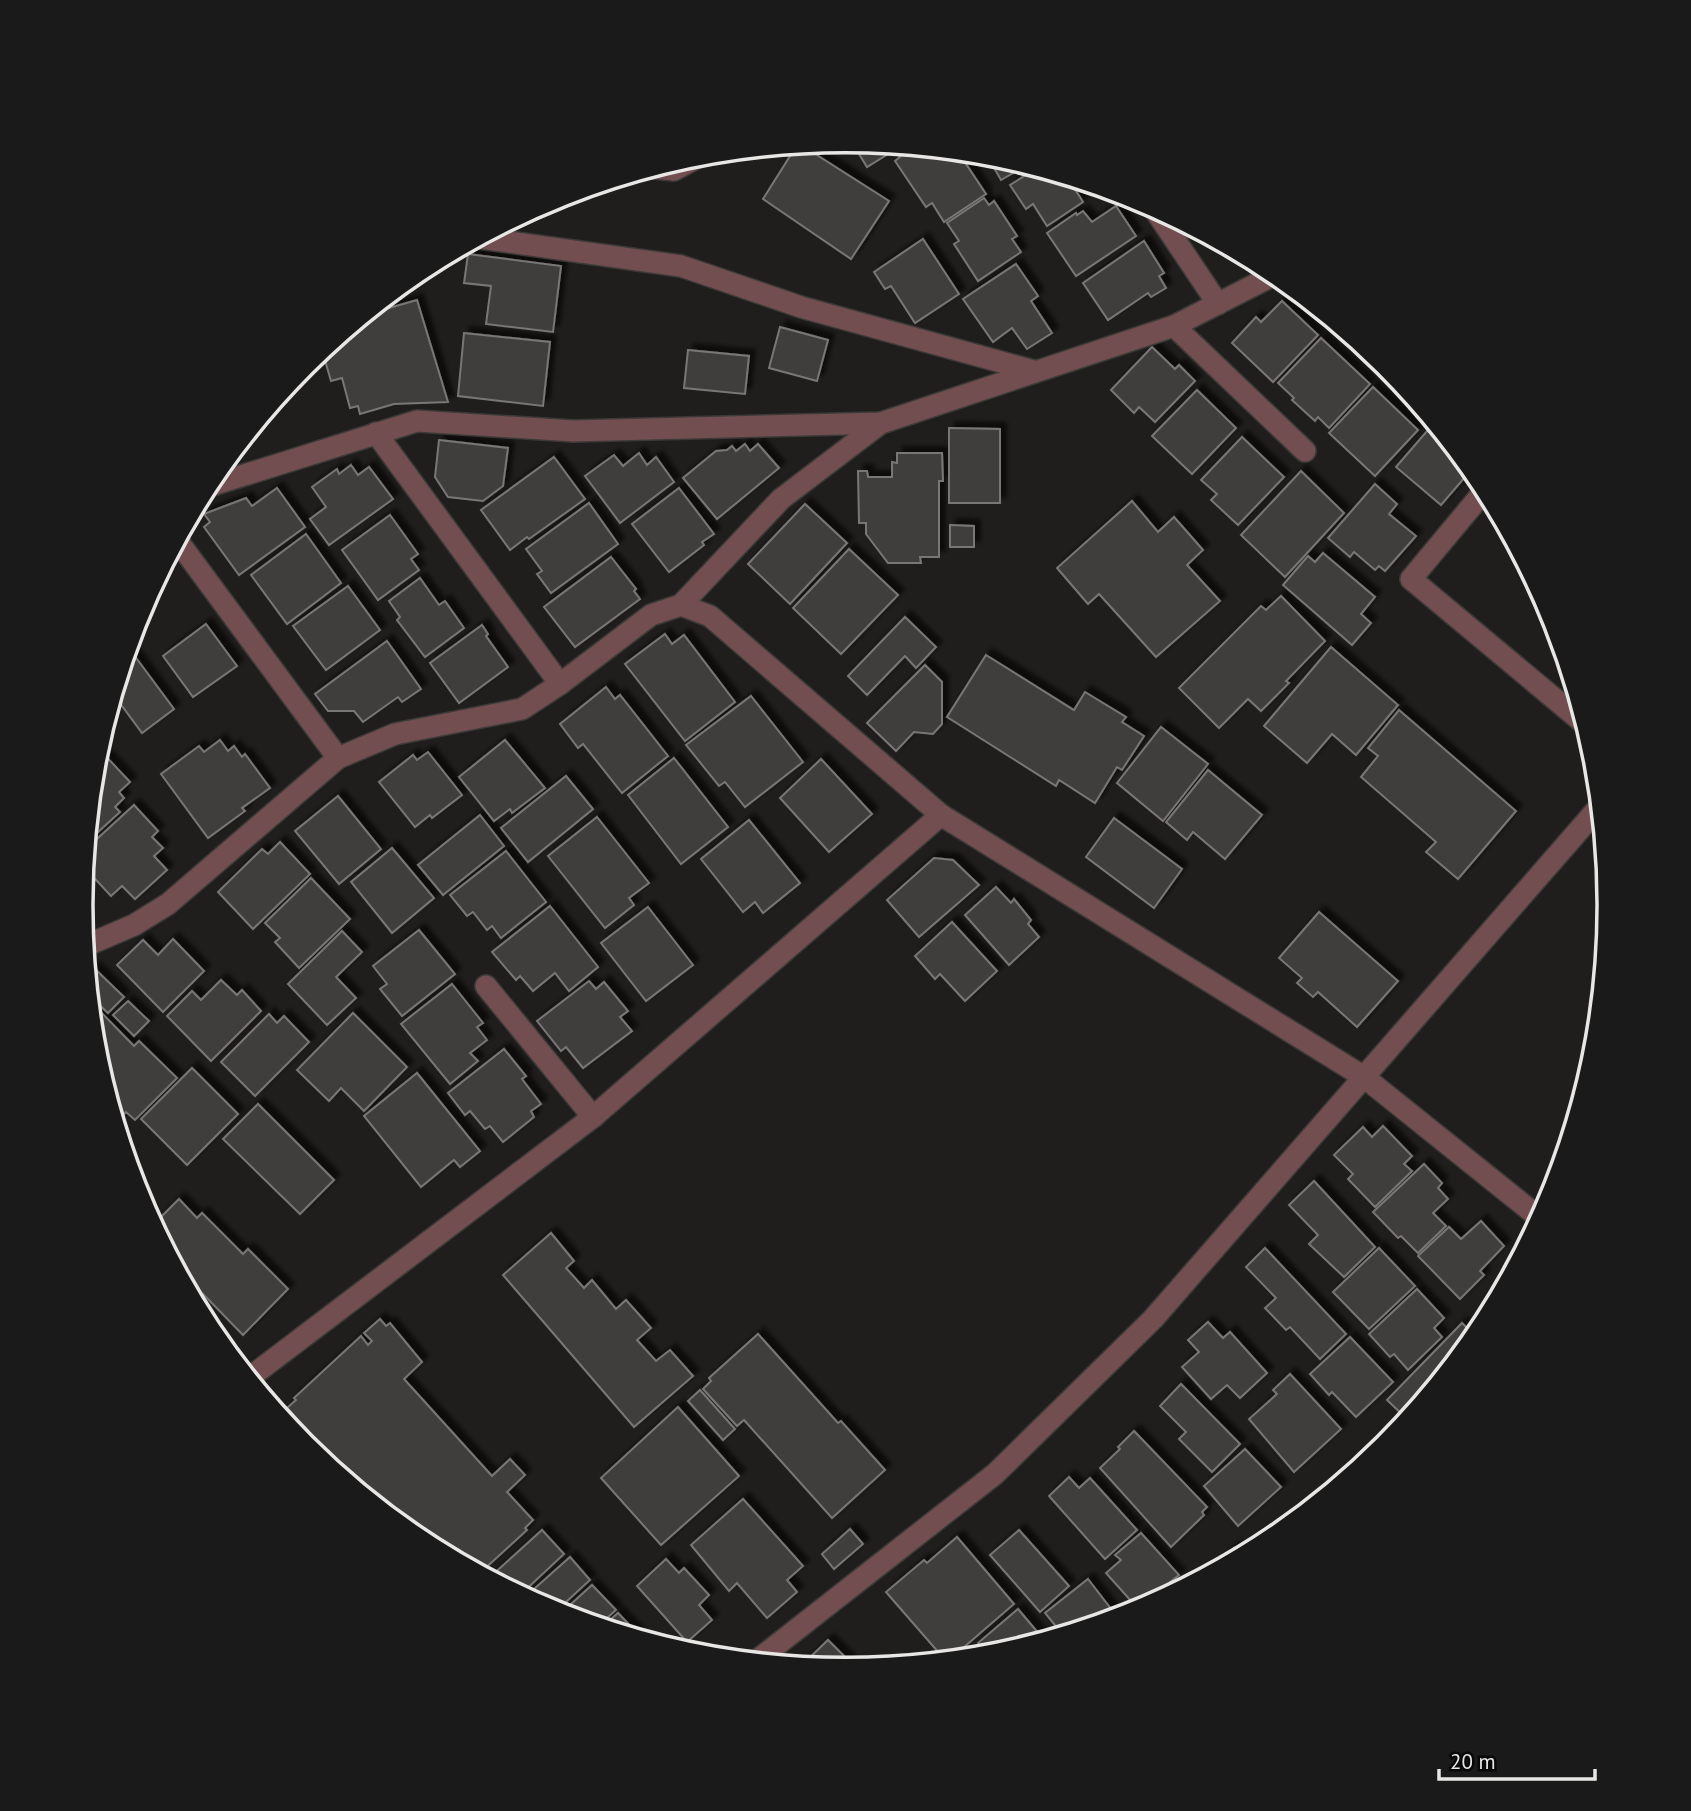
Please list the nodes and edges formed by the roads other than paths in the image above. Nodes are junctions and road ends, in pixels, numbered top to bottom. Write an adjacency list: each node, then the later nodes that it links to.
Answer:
1 (1165, 224): 4 (street)
2 (495, 240): 6 (street)
3 (1264, 280): 4 (street)
4 (1218, 304): 5 (street)
5 (1174, 326): 6 (street); 9 (street)
6 (1034, 371): 7 (street)
7 (881, 423): 8 (street); 13 (street)
8 (376, 433): 10 (street); 14 (street)
9 (1305, 451)
10 (224, 481)
11 (1478, 498): 15 (street)
12 (183, 549): 16 (street)
13 (681, 605): 14 (street); 18 (street)
14 (561, 684): 16 (street)
15 (1574, 714)
16 (338, 758): 19 (street)
17 (1593, 814): 21 (street)
18 (941, 815): 21 (street); 22 (street)
19 (94, 942)
20 (486, 986): 22 (street)
21 (1364, 1077): 23 (street); 25 (street)
22 (593, 1117): 24 (street)
23 (1533, 1212)
24 (256, 1373)
25 (765, 1654)

